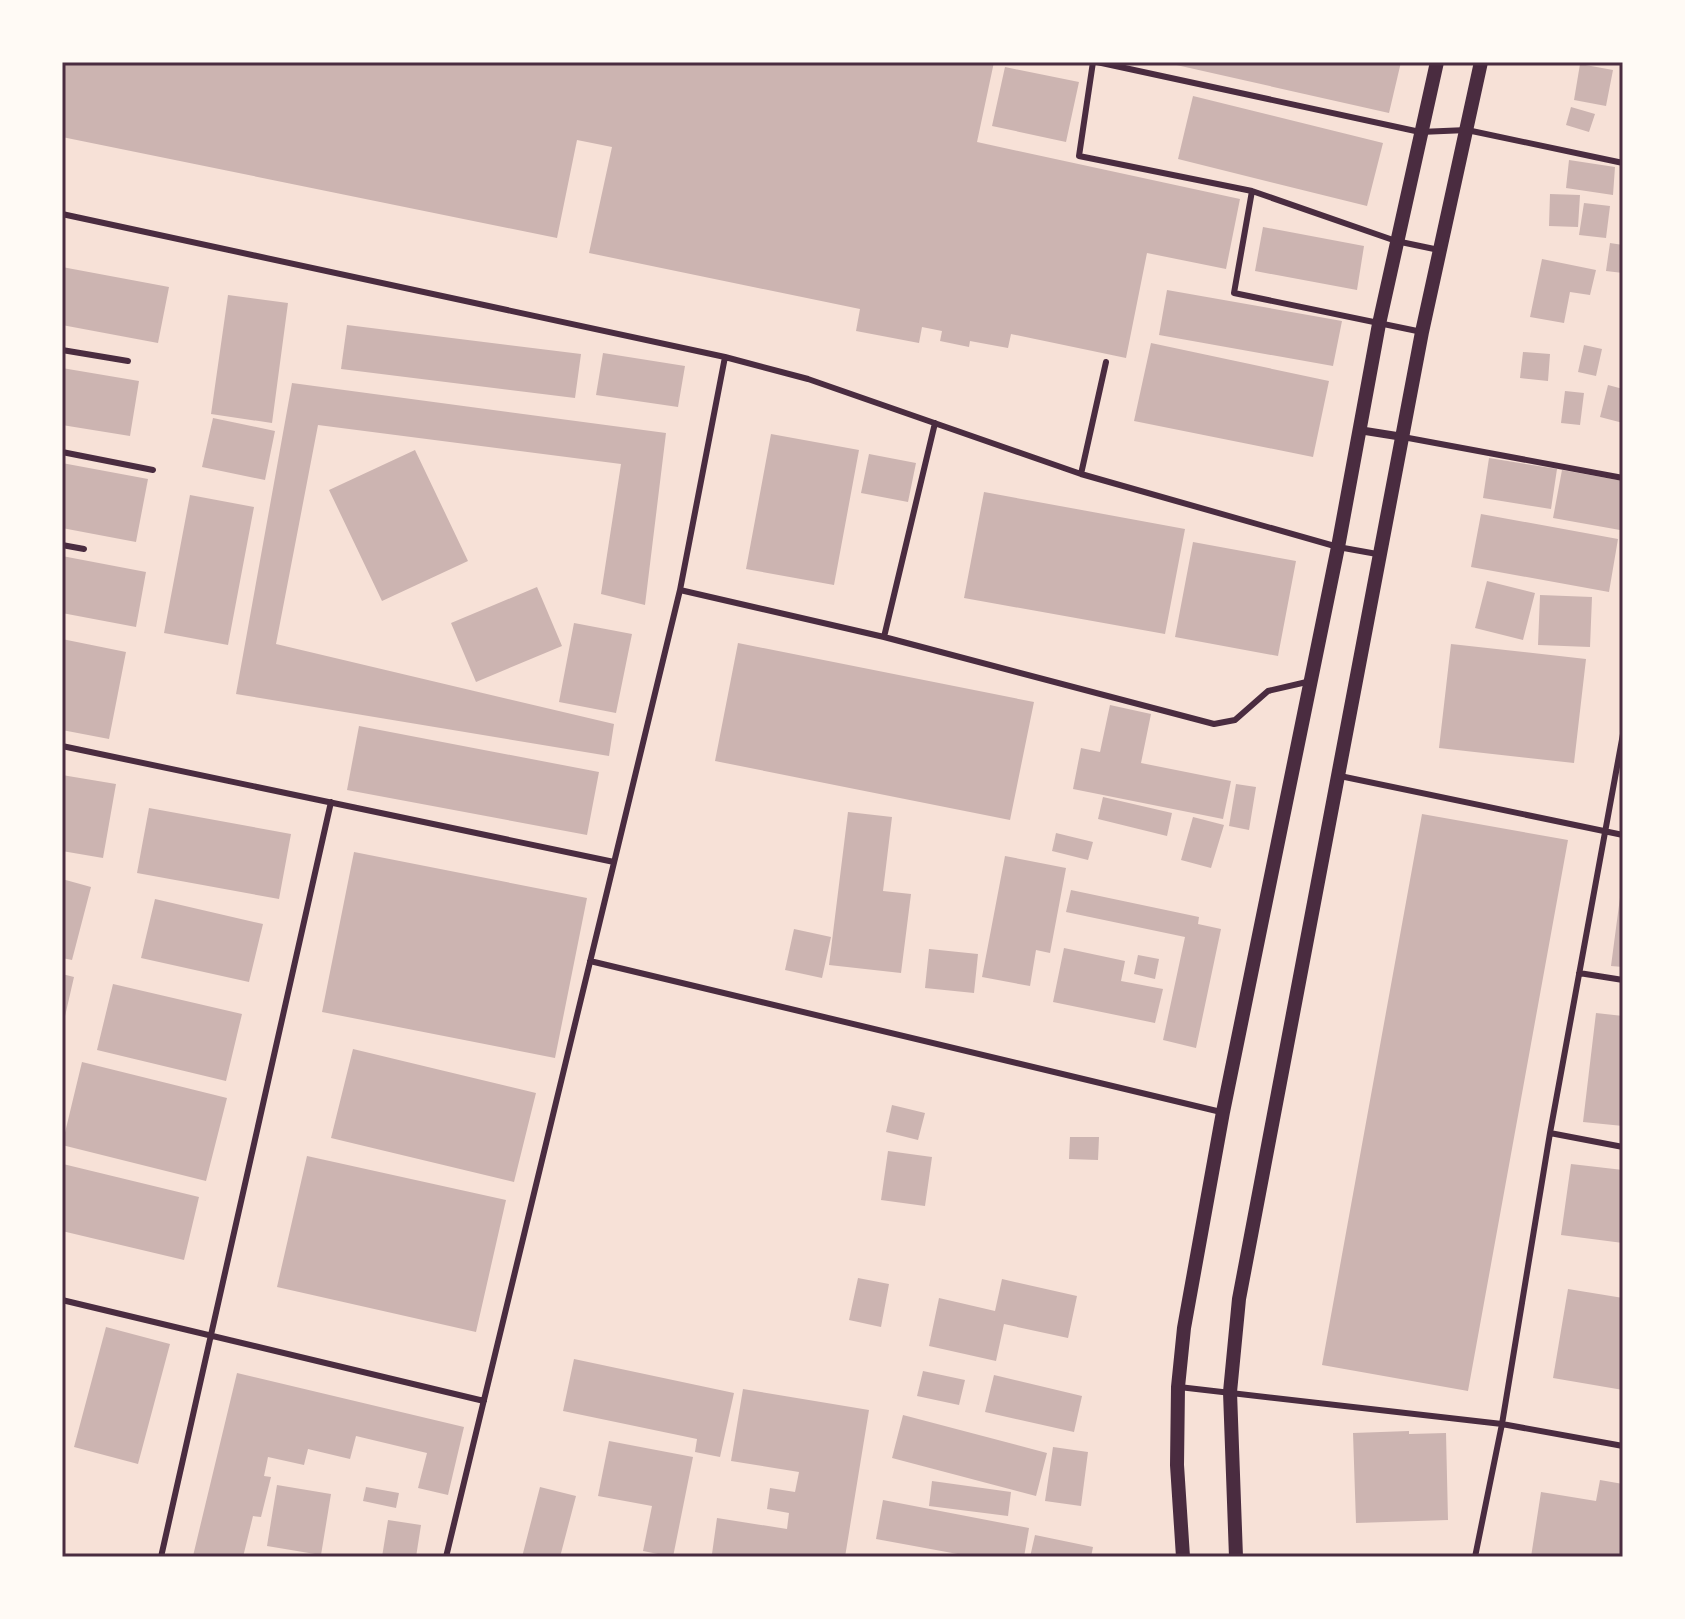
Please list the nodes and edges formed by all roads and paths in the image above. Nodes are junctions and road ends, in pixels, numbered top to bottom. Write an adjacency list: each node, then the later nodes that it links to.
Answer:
1 (1095, 62): 5 (lane); 7 (lane)
2 (1437, 62): 5 (street)
3 (1481, 62): 4 (street)
4 (1467, 130): 5 (lane); 6 (lane); 10 (street)
5 (1420, 132): 9 (street)
6 (1623, 163)
7 (1252, 191): 9 (lane); 11 (lane)
8 (62, 214): 14 (lane)
9 (1396, 241): 10 (lane); 11 (street)
10 (1439, 250): 12 (street)
11 (1379, 324): 12 (lane); 18 (street)
12 (1422, 332): 19 (street)
13 (62, 350): 15 (lane)
14 (725, 357): 17 (lane); 28 (lane)
15 (128, 361)
16 (1106, 362): 22 (lane)
17 (935, 423): 22 (lane); 29 (lane)
18 (1359, 430): 19 (street); 25 (street)
19 (1403, 437): 23 (lane); 27 (street)
20 (62, 452): 21 (lane)
21 (153, 470)
22 (1081, 474): 25 (lane)
23 (1623, 478)
24 (62, 545): 26 (lane)
25 (1338, 547): 27 (lane); 30 (street)
26 (84, 549)
27 (1381, 555): 33 (street)
28 (680, 590): 29 (lane); 37 (lane)
29 (884, 637): 30 (lane)
30 (1311, 681): 41 (street)
31 (1623, 734): 35 (lane)
32 (62, 746): 34 (lane)
33 (1337, 775): 35 (lane); 47 (street)
34 (331, 802): 37 (lane); 45 (lane)
35 (1605, 832): 36 (lane); 39 (lane)
36 (1623, 835)
37 (614, 862): 38 (lane)
38 (590, 961): 41 (lane); 48 (lane)
39 (1579, 973): 40 (lane); 42 (lane)
40 (1623, 980)
41 (1223, 1112): 46 (street)
42 (1550, 1133): 43 (lane); 49 (lane)
43 (1623, 1147)
44 (62, 1300): 45 (lane)
45 (211, 1336): 48 (lane); 51 (lane)
46 (1178, 1387): 47 (lane); 53 (street)
47 (1230, 1392): 49 (lane); 54 (street)
48 (484, 1401): 52 (lane)
49 (1502, 1424): 50 (lane); 55 (lane)
50 (1623, 1446)
51 (161, 1557)
52 (446, 1557)
53 (1183, 1557)
54 (1236, 1557)
55 (1475, 1557)

